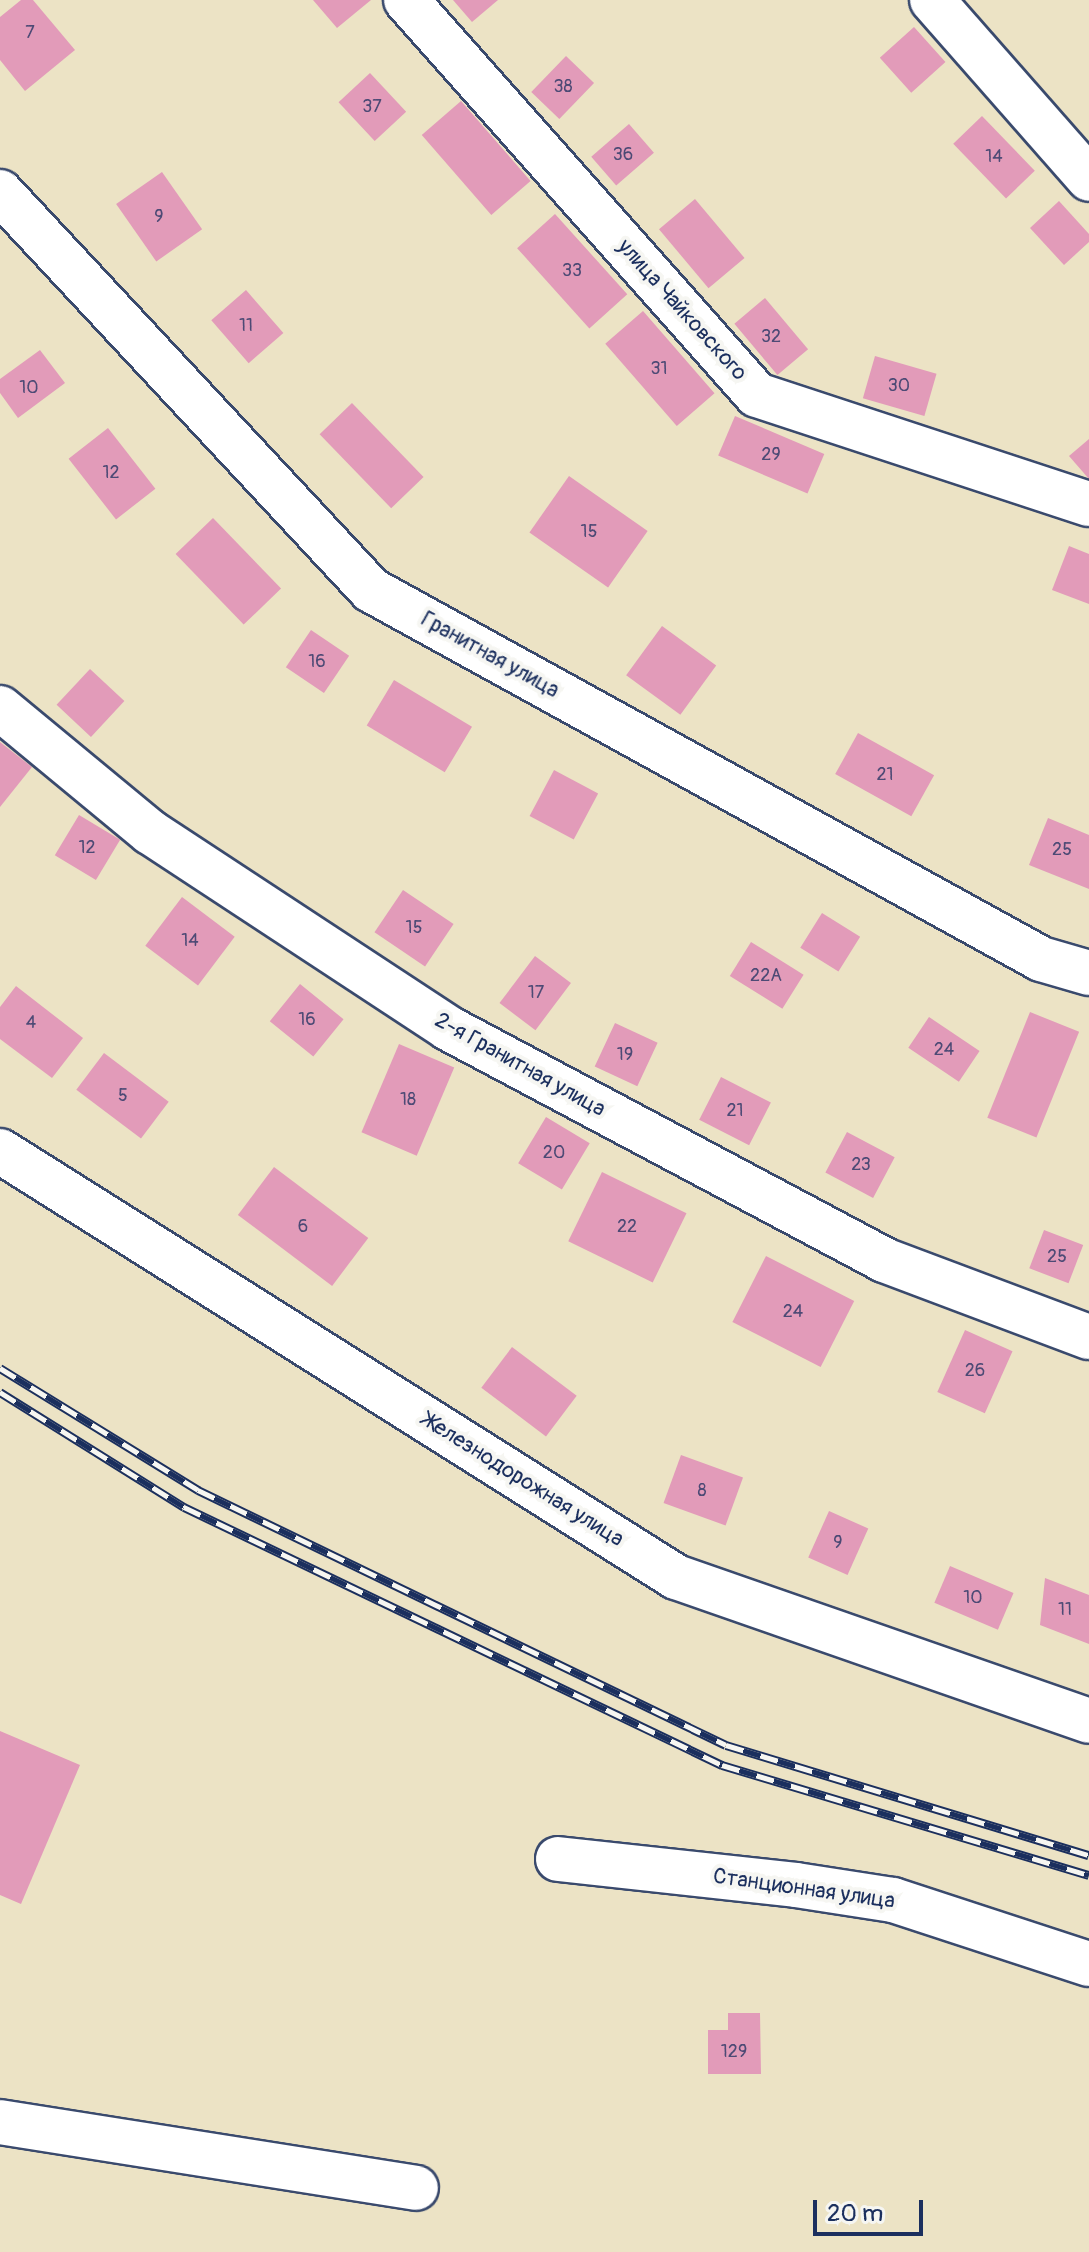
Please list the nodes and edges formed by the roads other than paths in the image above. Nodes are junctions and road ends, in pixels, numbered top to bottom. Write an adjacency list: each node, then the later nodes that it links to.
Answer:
1 (406, 0): 5 (street, улица Чайковского)
2 (932, 0): 3 (street)
3 (1089, 179)
4 (0, 192): 7 (street, Гранитная улица)
5 (1089, 504)
6 (0, 708): 9 (street, 2-я Гранитная улица)
7 (1089, 973)
8 (0, 1151): 10 (street, Железнодорожная улица)
9 (1089, 1337)
10 (1089, 1721)
11 (558, 1859): 12 (street, Станционная улица)
12 (1089, 1964)
13 (0, 2122): 14 (street)
14 (416, 2188)

